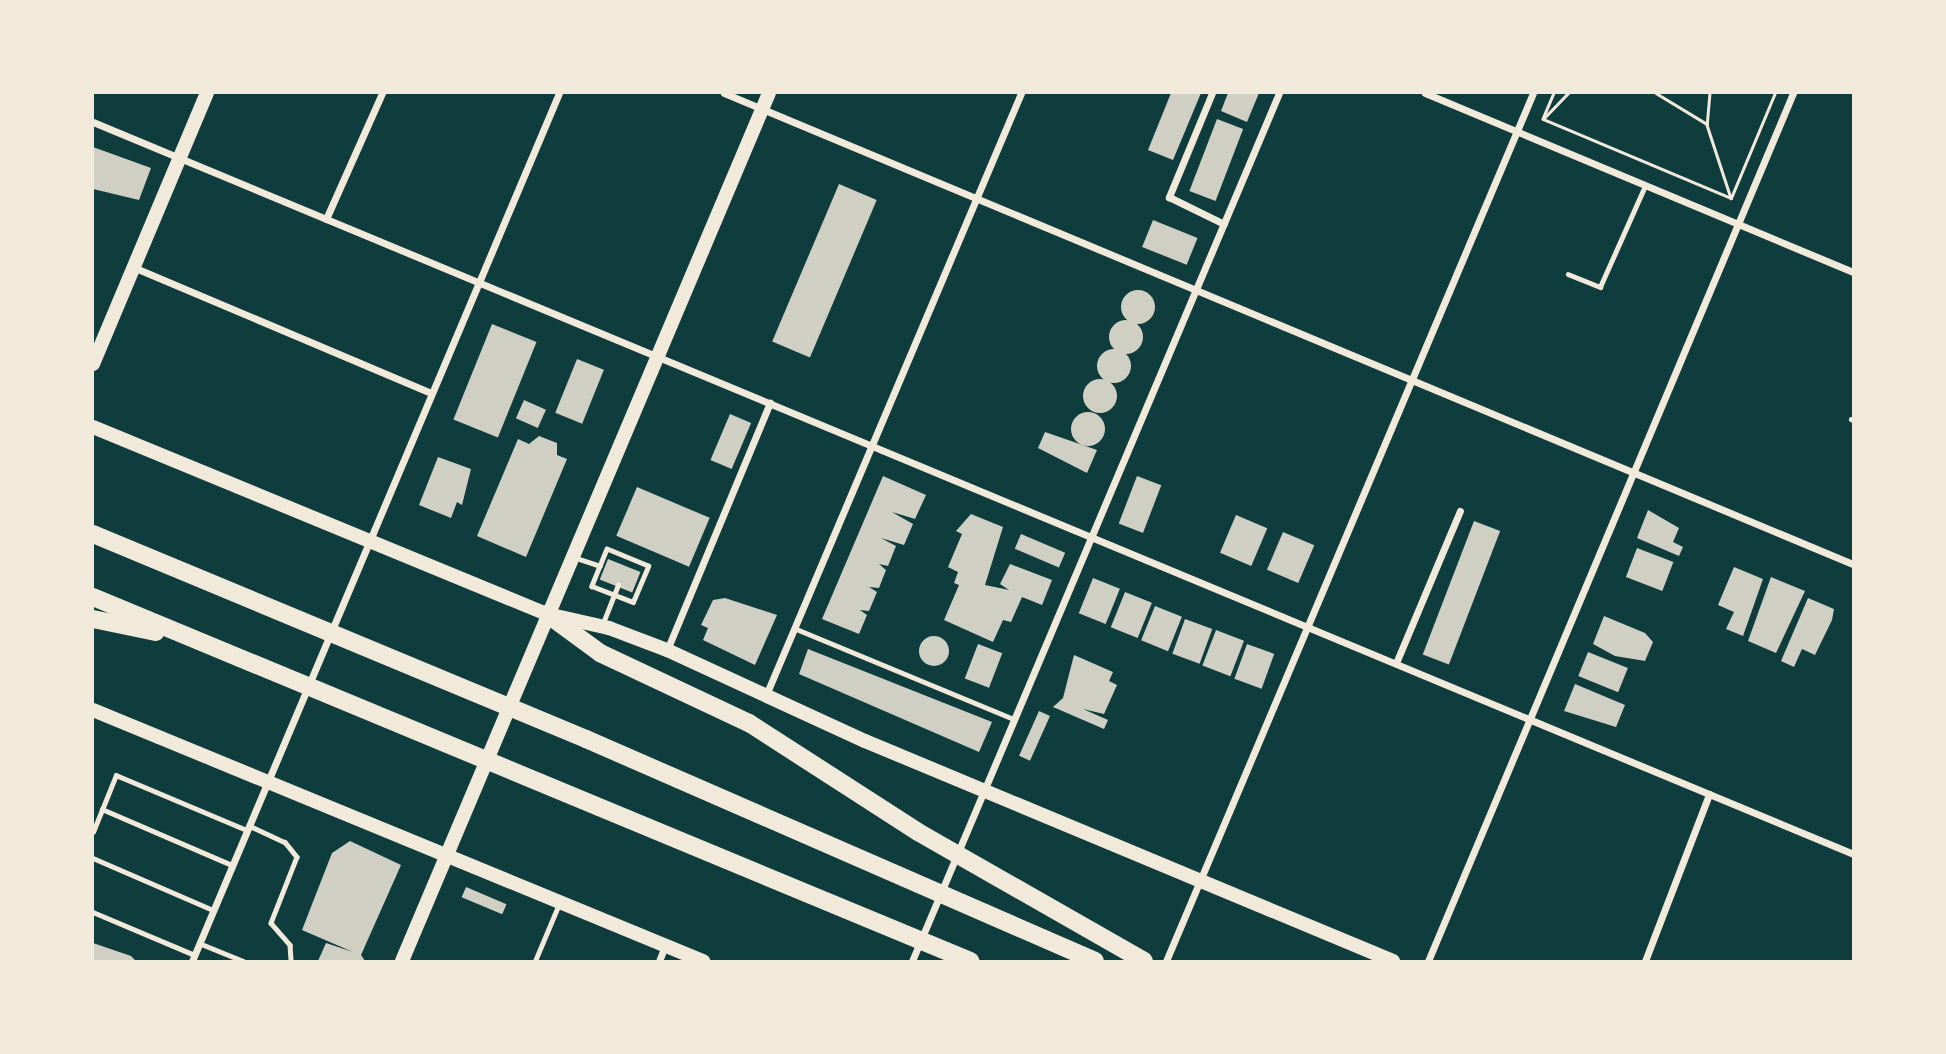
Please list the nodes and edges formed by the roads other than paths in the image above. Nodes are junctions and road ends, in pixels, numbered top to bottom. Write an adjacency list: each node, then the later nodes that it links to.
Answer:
1 (207, 93): 15 (main road)
2 (382, 93): 18 (street)
3 (559, 93): 24 (street)
4 (724, 93): 12 (street)
5 (769, 93): 12 (main road)
6 (1021, 93): 17 (street)
7 (1212, 93): 19 (street)
8 (1279, 93): 19 (street)
9 (1425, 93): 14 (street)
10 (1533, 93): 14 (street)
11 (1793, 93): 20 (street)
12 (762, 109): 17 (street); 26 (main road)
13 (93, 122): 15 (street)
14 (1517, 131): 16 (street); 28 (street)
15 (180, 158): 18 (street); 21 (main road)
16 (1645, 185): 20 (street); 23 (lane)
17 (976, 198): 25 (street); 32 (street)
18 (326, 219): 24 (street)
19 (1224, 223): 25 (street)
20 (1738, 224): 22 (street); 33 (street)
21 (133, 267): 27 (main road); 29 (street)
22 (1853, 272)
23 (1568, 274)
24 (475, 282): 26 (street); 29 (street)
25 (1196, 290): 28 (street); 36 (street)
26 (657, 358): 30 (street); 38 (main road)
27 (93, 364)
28 (1412, 380): 33 (street); 47 (street)
29 (429, 393): 37 (street)
30 (770, 403): 32 (street); 50 (street)
31 (93, 427): 37 (main road)
32 (872, 446): 36 (street); 48 (street)
33 (1633, 472): 39 (street); 55 (street)
34 (1460, 511): 51 (street)
35 (93, 534): 83 (highway)
36 (1092, 537): 47 (street); 54 (street)
37 (368, 542): 44 (main road); 56 (street)
38 (572, 556): 40 (lane); 44 (main road)
39 (1853, 564)
40 (600, 566): 42 (lane); 42 (lane)
41 (618, 585): 42 (lane)
42 (614, 594): 46 (lane)
43 (93, 597): 49 (highway)
44 (547, 614): 46 (main road); 62 (main road); 84 (highway)
45 (93, 619): 49 (highway)
46 (602, 626): 50 (main road)
47 (1308, 627): 51 (street); 66 (street)
48 (794, 628): 52 (street); 54 (lane)
49 (197, 641): 69 (highway)
50 (667, 650): 52 (main road)
51 (1396, 663): 55 (street)
52 (766, 695): 57 (main road)
53 (93, 710): 56 (main road)
54 (1014, 719): 57 (street)
55 (1530, 719): 58 (street); 87 (street)
56 (268, 780): 60 (street); 62 (main road)
57 (983, 790): 66 (main road); 80 (street)
58 (1709, 794): 63 (street); 88 (street)
59 (102, 809): 60 (lane); 61 (lane); 65 (lane)
60 (248, 828): 65 (street); 75 (lane)
61 (93, 832)
62 (447, 854): 67 (main road); 76 (main road)
63 (1853, 854)
64 (93, 858): 68 (lane)
65 (233, 865): 68 (street)
66 (1200, 881): 85 (street); 86 (main road)
67 (560, 901): 72 (main road); 77 (lane)
68 (214, 911): 71 (street)
69 (843, 911): 81 (highway); 82 (highway)
70 (93, 912): 73 (lane)
71 (200, 943): 73 (street); 74 (lane)
72 (665, 945): 78 (street); 79 (main road)
73 (193, 958)
74 (243, 961)
75 (291, 961)
76 (402, 961)
77 (535, 961)
78 (659, 961)
79 (703, 961)
80 (912, 961)
81 (942, 961)
82 (970, 961)
83 (1095, 961)
84 (1144, 961)
85 (1166, 961)
86 (1393, 961)
87 (1428, 961)
88 (1645, 961)

